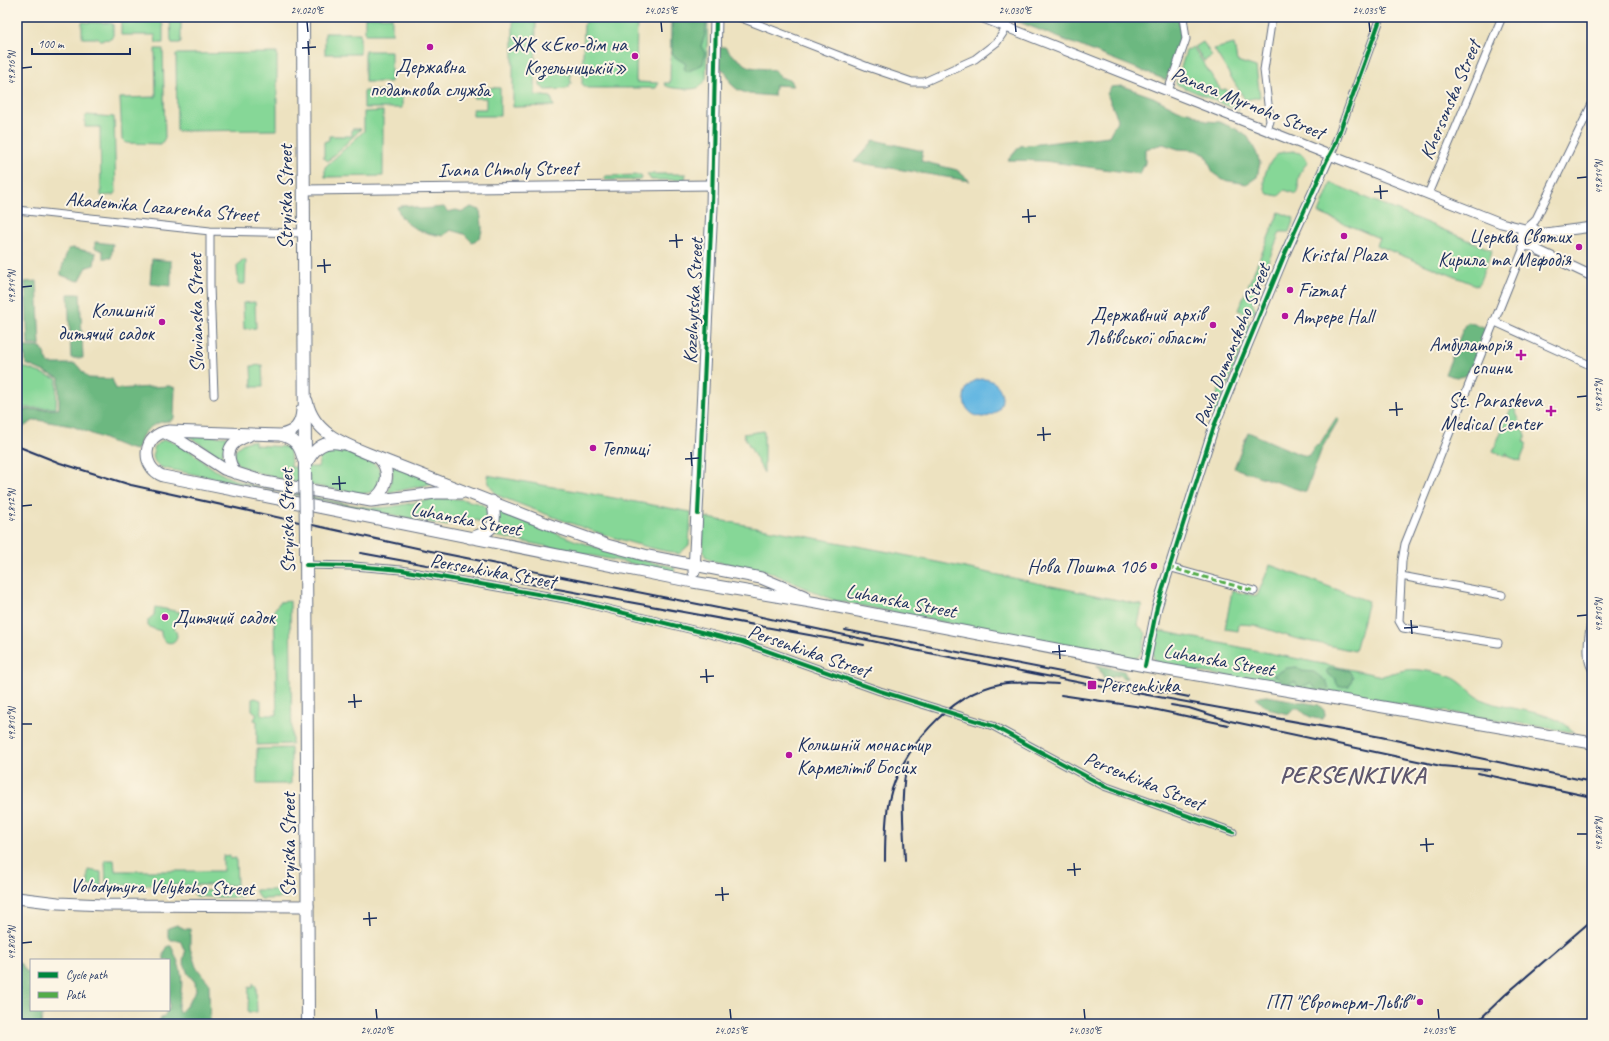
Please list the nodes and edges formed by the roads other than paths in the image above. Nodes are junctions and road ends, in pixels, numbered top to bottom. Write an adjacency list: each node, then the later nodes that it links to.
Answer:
1 (303, 17): 15 (main road, Stryiska Street)
2 (716, 17): 14 (main road, Kozelnytska Street)
3 (739, 17): 9 (street)
4 (981, 17): 9 (street, Panasa Myrnoho Street)
5 (1183, 17): 10 (street)
6 (1272, 17): 12 (street)
7 (1381, 17): 13 (street)
8 (1502, 17): 16 (street, Khersonska Street)
9 (1008, 27): 10 (street, Panasa Myrnoho Street)
10 (1168, 91): 12 (street, Panasa Myrnoho Street)
11 (1592, 104): 21 (street)
12 (1267, 130): 13 (street, Panasa Myrnoho Street)
13 (1330, 155): 16 (street, Panasa Myrnoho Street); 40 (street, Pavla Dumanskoho Street)
14 (712, 184): 15 (street, Ivana Chmoly Street); 39 (main road, Kozelnytska Street)
15 (304, 190): 20 (main road, Stryiska Street)
16 (1428, 194): 21 (street, Panasa Myrnoho Street)
17 (17, 210): 19 (street, Akademika Lazarenka Street)
18 (1592, 227): 21 (street)
19 (210, 231): 20 (street, Akademika Lazarenka Street); 26 (street, Slovianska Street)
20 (304, 232): 25 (main road, Stryiska Street)
21 (1528, 238): 22 (street, Panasa Myrnoho Street); 23 (street)
22 (1592, 276)
23 (1493, 321): 24 (street); 41 (street)
24 (1592, 366)
25 (304, 390): 29 (main road); 30 (main road, Luhanska Street); 32 (main road, Stryiska Street)
26 (214, 395)
27 (160, 433): 28 (main road); 33 (main road, Luhanska Street); 37 (main road, Luhanska Street)
28 (257, 435): 29 (main road); 33 (main road)
29 (280, 435): 32 (main road)
30 (352, 447): 31 (main road, Luhanska Street); 32 (main road, Luhanska Street)
31 (379, 458): 34 (main road, Luhanska Street); 35 (main road)
32 (305, 467): 38 (main road, Stryiska Street, bridge)
33 (235, 473): 35 (main road, Luhanska Street)
34 (474, 495): 35 (main road, Luhanska Street); 36 (main road, Luhanska Street)
35 (371, 501)
36 (492, 501): 37 (main road); 39 (main road, Luhanska Street)
37 (469, 538): 42 (main road, Luhanska Street)
38 (306, 565): 51 (street, Persenkivka Street); 53 (main road, Stryiska Street)
39 (694, 565): 42 (main road, Kozelnytska Street); 45 (main road, Luhanska Street)
40 (1168, 567): 43 (street); 48 (street, Pavla Dumanskoho Street)
41 (1401, 576): 44 (street); 47 (street)
42 (693, 582): 45 (main road, Luhanska Street)
43 (1254, 591)
44 (1502, 595)
45 (817, 603): 48 (main road, Luhanska Street)
46 (1592, 615): 49 (street)
47 (1498, 643)
48 (1145, 666): 50 (main road, Luhanska Street)
49 (1592, 669)
50 (1592, 743)
51 (1233, 832)
52 (17, 898): 53 (main road, Volodymyra Velykoho Street)
53 (308, 906): 54 (main road, Stryiska Street)
54 (308, 1024)

